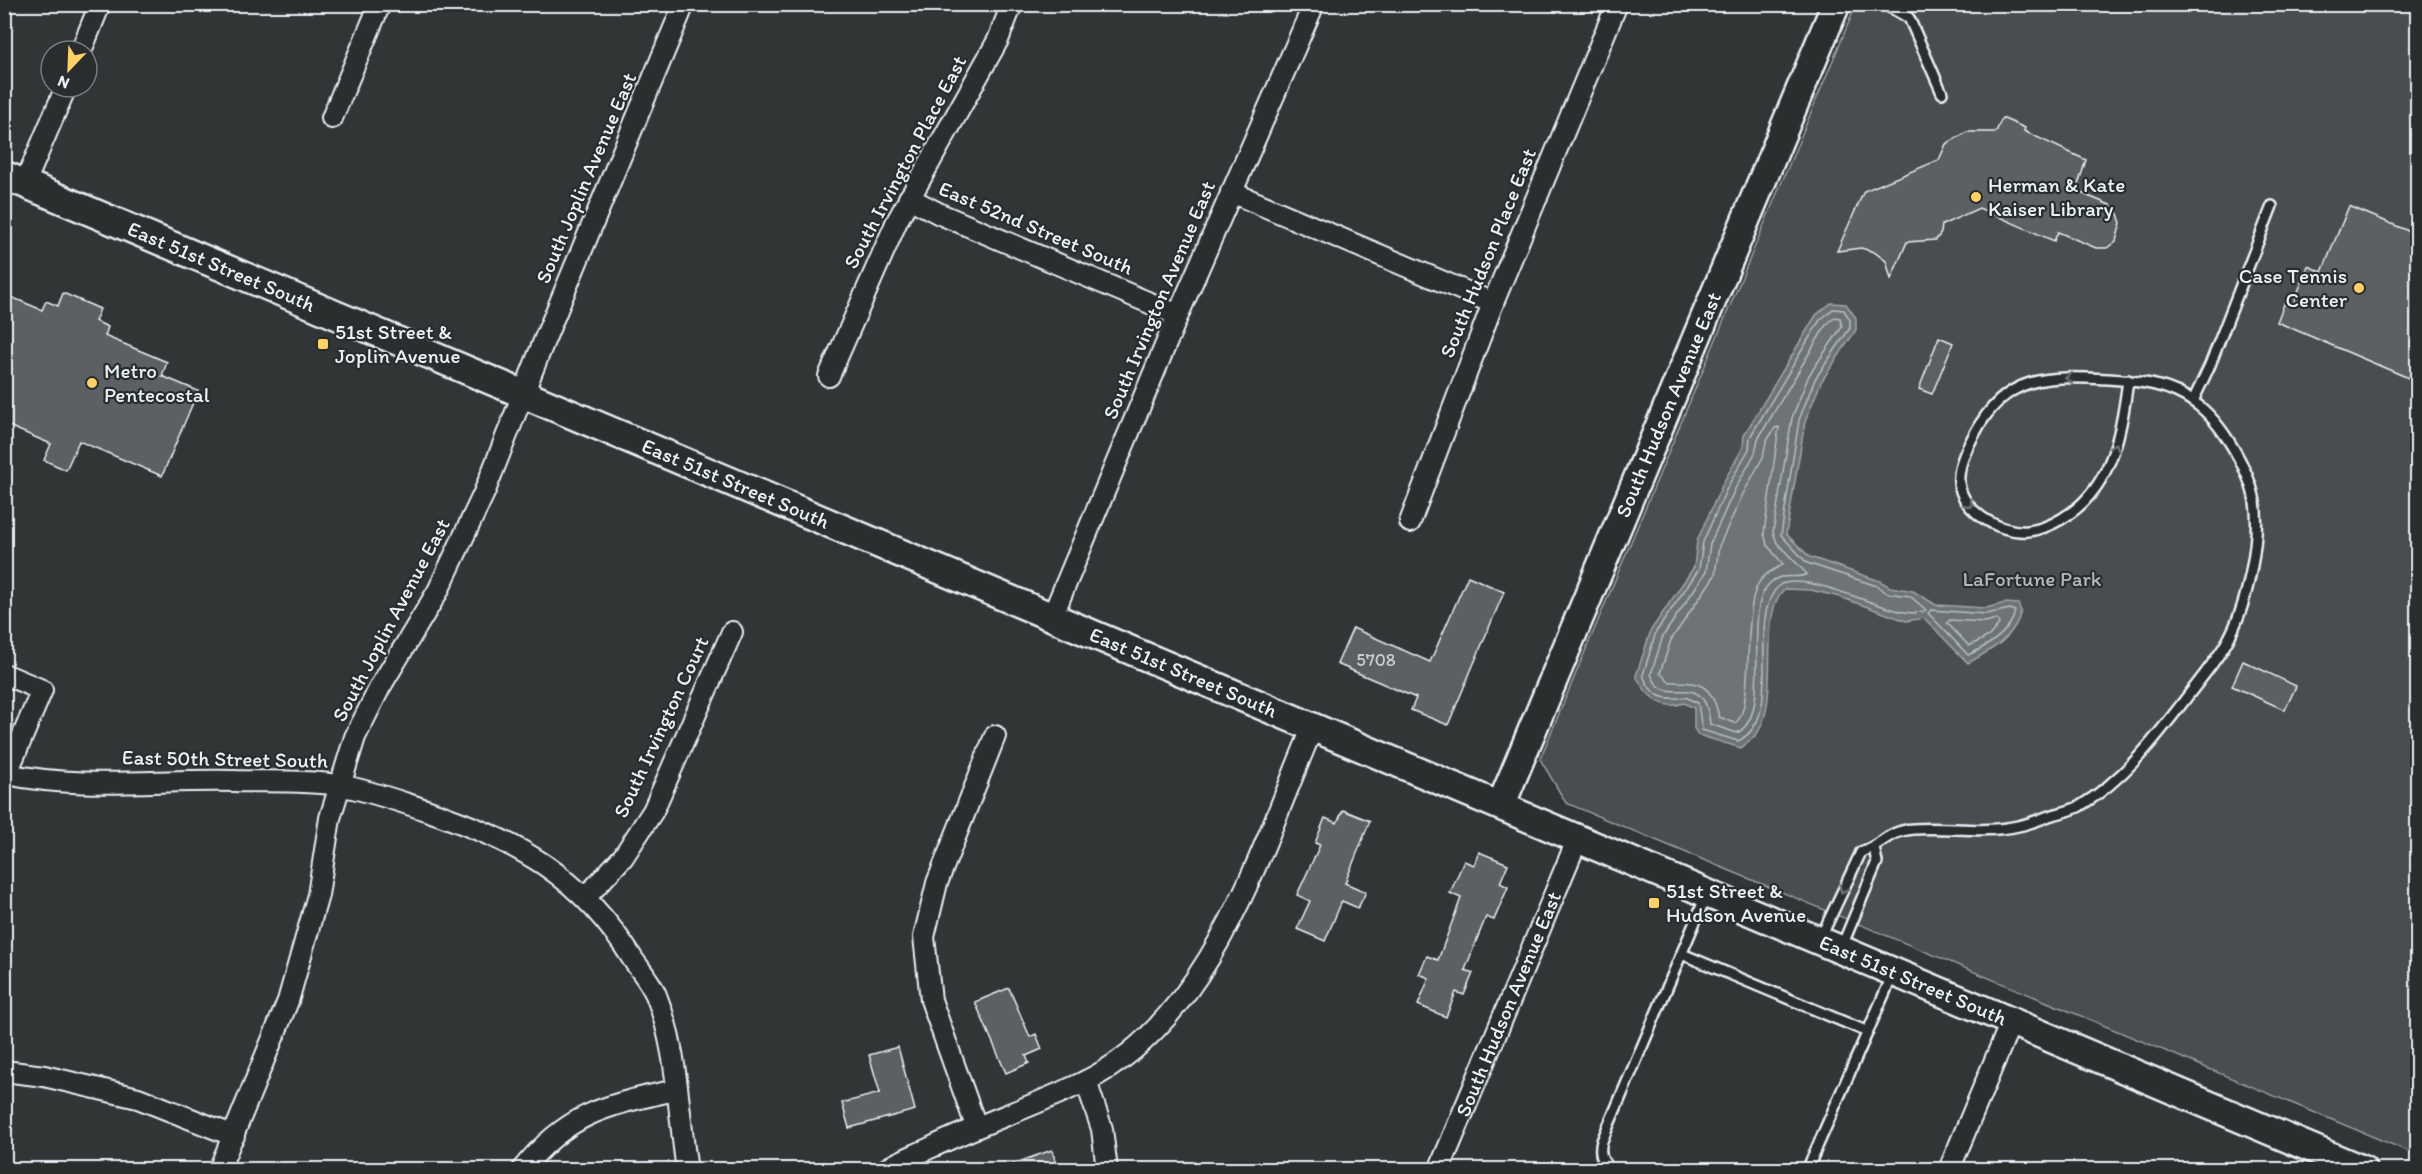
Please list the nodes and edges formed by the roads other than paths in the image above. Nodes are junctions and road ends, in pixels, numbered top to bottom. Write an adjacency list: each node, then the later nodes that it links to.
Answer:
1 (100, 4): 9 (street)
2 (380, 4): 12 (street)
3 (684, 4): 21 (street, South Joplin Avenue East)
4 (1012, 4): 15 (street, South Irvington Place East)
5 (1314, 4): 14 (street, South Irvington Avenue East)
6 (1617, 4): 17 (street, South Hudson Place East)
7 (1836, 4): 31 (main road, South Hudson Avenue East)
8 (1884, 4): 10 (lane)
9 (86, 39)
10 (1942, 93)
11 (59, 99): 13 (street)
12 (332, 118)
13 (15, 179): 21 (main road, East 51st Street South)
14 (1231, 192): 17 (street); 18 (street, South Irvington Avenue East)
15 (909, 198): 18 (street, East 52nd Street South); 19 (street, South Irvington Place East)
16 (2272, 206): 22 (lane)
17 (1493, 303): 23 (street, South Hudson Place East)
18 (1178, 315): 24 (street, South Irvington Avenue East)
19 (829, 376)
20 (2128, 380): 20 (lane, one-way to 20); 22 (lane)
21 (524, 393): 24 (main road, East 51st Street South); 30 (street, South Joplin Avenue East)
22 (2193, 401): 33 (lane)
23 (1410, 522)
24 (1052, 617): 27 (main road, East 51st Street South)
25 (732, 632): 35 (street, South Irvington Court)
26 (4, 674): 29 (street)
27 (1313, 727): 31 (main road, East 51st Street South); 42 (street)
28 (995, 736): 44 (street)
29 (6, 777): 30 (street, East 50th Street South)
30 (339, 785): 35 (street, East 50th Street South); 45 (street, South Joplin Avenue East)
31 (1501, 805): 32 (main road, East 51st Street South)
32 (1578, 838): 34 (main road, East 51st Street South); 51 (street, South Hudson Avenue East)
33 (1874, 848): 36 (lane); 36 (lane, one-way to 36)
34 (1708, 892): 36 (main road, East 51st Street South); 37 (lane)
35 (586, 897): 43 (street, East 50th Street South)
36 (1831, 944): 38 (main road, East 51st Street South)
37 (1682, 954): 40 (lane); 52 (lane)
38 (1894, 972): 39 (main road, East 51st Street South); 40 (lane)
39 (2011, 1022): 54 (street); 55 (main road, East 51st Street South)
40 (1868, 1032): 53 (lane)
41 (4, 1071): 45 (street)
42 (1086, 1081): 44 (street); 50 (street)
43 (676, 1090): 47 (street); 48 (street, East 50th Street South)
44 (976, 1126): 49 (street)
45 (234, 1136): 46 (street, South Joplin Avenue East)
46 (219, 1170)
47 (522, 1170)
48 (687, 1170)
49 (885, 1170)
50 (1107, 1170)
51 (1439, 1170)
52 (1613, 1170)
53 (1808, 1170)
54 (1949, 1170)
55 (2363, 1170)

